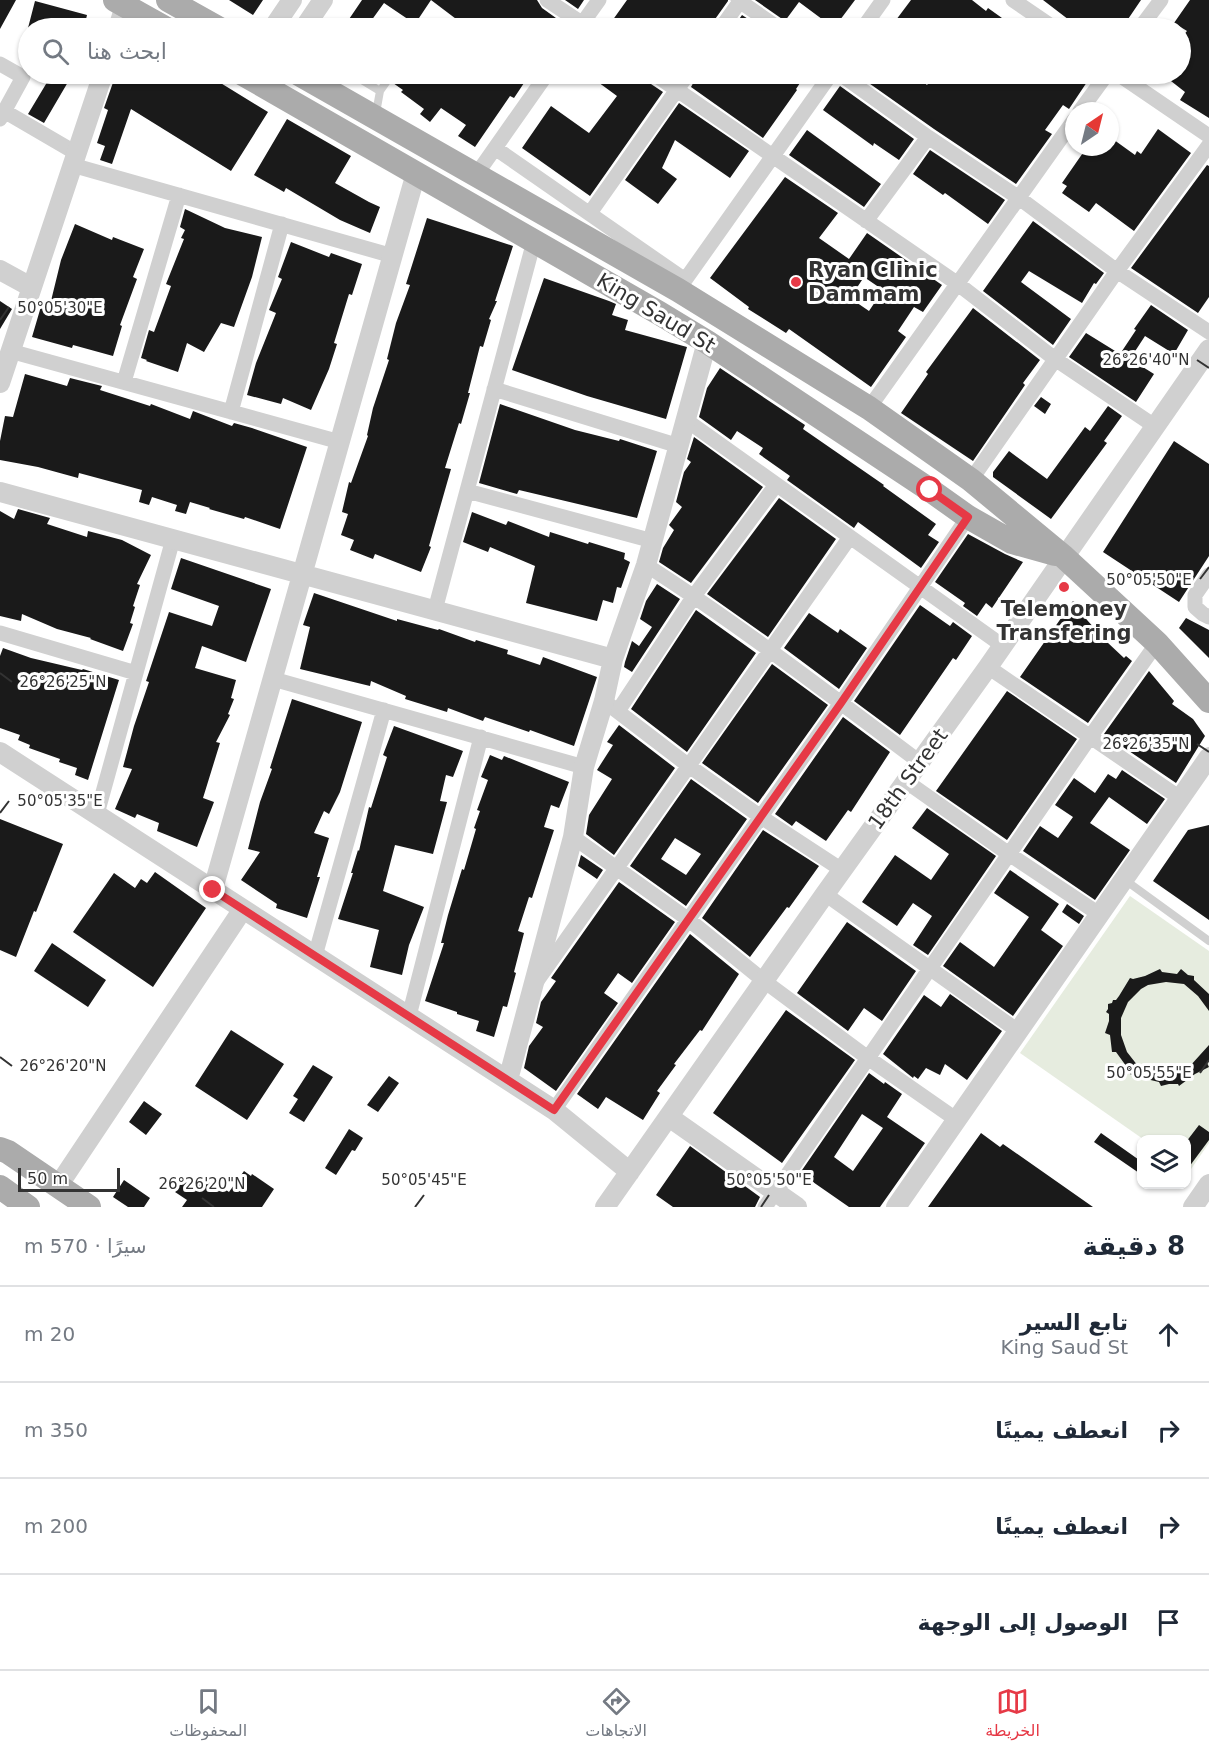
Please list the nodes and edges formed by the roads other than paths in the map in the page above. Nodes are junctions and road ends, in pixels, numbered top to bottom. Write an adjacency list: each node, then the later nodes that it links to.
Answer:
1 (168, 0): 12 (main road)
2 (292, 0): 13 (street)
3 (323, 0): 14 (street)
4 (547, 0): 15 (street)
5 (599, 0): 16 (street)
6 (883, 0): 19 (street)
7 (1161, 0): 21 (street)
8 (740, 1): 17 (street); 18 (street)
9 (1019, 2): 20 (street)
10 (119, 12): 11 (main road)
11 (136, 18)
12 (200, 18)
13 (280, 18)
14 (311, 18)
15 (571, 18)
16 (588, 18)
17 (728, 18)
18 (764, 18)
19 (870, 18)
20 (1041, 18)
21 (1148, 18)
22 (0, 64): 23 (street)
23 (18, 74)
24 (19, 84): 40 (street)
25 (100, 84): 48 (street)
26 (269, 84): 49 (main road, King Saud St)
27 (336, 84): 41 (main road, King Saud St)
28 (368, 84): 38 (lane)
29 (385, 84): 38 (lane)
30 (540, 84): 46 (street)
31 (669, 84): 37 (street)
32 (681, 84): 37 (street)
33 (824, 84): 47 (street)
34 (854, 84): 44 (street)
35 (1100, 84): 39 (street)
36 (1133, 84): 43 (street)
37 (677, 89): 47 (street); 53 (street)
38 (380, 91): 41 (lane)
39 (1087, 102)
40 (2, 115): 48 (street)
41 (375, 117): 50 (main road, King Saud St)
42 (1065, 133): 52 (street)
43 (1209, 136)
44 (928, 137): 52 (street); 54 (street)
45 (1209, 145): 59 (street)
46 (495, 148): 50 (street); 53 (street)
47 (773, 155): 54 (street); 61 (street)
48 (74, 159): 51 (street); 62 (street)
49 (416, 173): 56 (main road, King Saud St); 57 (street)
50 (476, 175): 61 (main road, King Saud St)
51 (179, 195): 55 (street); 68 (street)
52 (1018, 198): 59 (street); 60 (street)
53 (590, 213): 61 (street)
54 (866, 222): 60 (street)
55 (282, 224): 57 (street); 72 (street)
56 (534, 241): 64 (main road, King Saud St); 70 (street)
57 (393, 256): 75 (street)
58 (0, 270): 62 (street)
59 (1117, 271): 63 (street); 67 (street)
60 (958, 284): 67 (street); 71 (street)
61 (681, 285): 71 (main road, King Saud St)
62 (31, 287): 66 (street)
63 (1209, 332)
64 (707, 342): 73 (street); 81 (main road, King Saud St)
65 (1209, 349): 74 (street, 18th Street)
66 (10, 351): 68 (street); 69 (street)
67 (1056, 359): 74 (street); 77 (street)
68 (124, 382): 72 (street)
69 (0, 383)
70 (494, 389): 76 (street); 79 (street)
71 (869, 408): 77 (main road, King Saud St)
72 (231, 412): 75 (street)
73 (686, 420): 76 (street); 78 (street)
74 (1156, 428): 85 (street, 18th Street)
75 (340, 442): 87 (street)
76 (679, 446): 84 (street)
77 (971, 480): 85 (main road, King Saud St)
78 (776, 484): 82 (street); 90 (street)
79 (467, 491): 84 (street); 91 (street)
80 (0, 492): 83 (street)
81 (968, 517): 85 (main road, King Saud St); 89 (street)
82 (850, 537): 89 (street); 96 (street)
83 (173, 539): 87 (street); 99 (street)
84 (653, 541): 86 (street)
85 (1064, 557): 94 (main road, King Saud St); 95 (street, 18th Street)
86 (646, 565): 90 (street); 97 (street)
87 (302, 574): 91 (street); 100 (street)
88 (1209, 575): 92 (street)
89 (920, 587): 95 (street); 102 (street)
90 (694, 596): 96 (street); 103 (street)
91 (435, 610): 97 (street)
92 (1209, 617)
93 (0, 633): 99 (street)
94 (1157, 643): 101 (main road, King Saud St); 106 (street)
95 (1003, 646): 98 (street, 18th Street)
96 (771, 650): 102 (street); 110 (street)
97 (613, 659): 103 (street)
98 (988, 668): 106 (street); 109 (street, 18th Street)
99 (136, 674): 114 (street)
100 (273, 679): 104 (street); 121 (street)
101 (1209, 701)
102 (841, 703): 109 (street); 115 (street)
103 (611, 706): 110 (street); 111 (street)
104 (384, 710): 105 (street); 127 (street)
105 (481, 737): 111 (street); 131 (street)
106 (1090, 737): 113 (street); 117 (street)
107 (0, 752): 114 (street)
108 (1209, 757): 113 (street)
109 (921, 763): 112 (street, 18th Street)
110 (690, 766): 115 (street); 118 (street)
111 (584, 767): 116 (street)
112 (907, 782): 117 (street); 119 (street, 18th Street)
113 (1180, 798): 120 (street)
114 (97, 814): 121 (street)
115 (760, 817): 119 (street); 125 (street)
116 (573, 837): 118 (street); 130 (street)
117 (1009, 854): 124 (street); 128 (street)
118 (617, 869): 125 (street); 130 (street)
119 (842, 870): 122 (street, 18th Street)
120 (1124, 879): 124 (street); 126 (lane)
121 (213, 890): 123 (street)
122 (825, 894): 128 (street); 129 (street, 18th Street)
123 (243, 909): 127 (street); 141 (street)
124 (1100, 914): 132 (street)
125 (689, 921): 129 (street); 135 (street)
126 (1209, 941)
127 (315, 956): 131 (street)
128 (929, 970): 132 (street); 133 (street)
129 (764, 981): 133 (street); 136 (street, 18th Street)
130 (532, 988): 134 (street)
131 (409, 1017): 134 (street)
132 (1018, 1031): 137 (street)
133 (868, 1058): 137 (street); 143 (street)
134 (507, 1080): 135 (street)
135 (554, 1110): 139 (street)
136 (669, 1117): 139 (street, 18th Street); 143 (street)
137 (957, 1120): 149 (street)
138 (0, 1149): 141 (main road)
139 (630, 1172): 147 (street, 18th Street)
140 (1209, 1184): 144 (street)
141 (58, 1186): 146 (main road)
142 (0, 1187): 145 (main road)
143 (770, 1199): 148 (street)
144 (1198, 1205)
145 (28, 1207)
146 (89, 1207)
147 (605, 1207)
148 (797, 1207)
149 (896, 1207)

